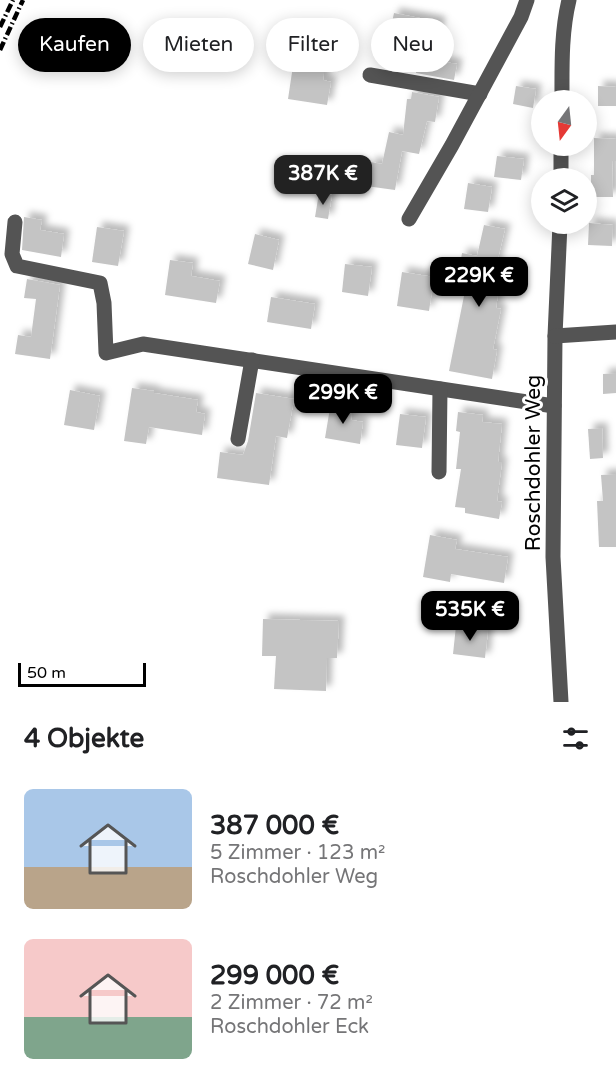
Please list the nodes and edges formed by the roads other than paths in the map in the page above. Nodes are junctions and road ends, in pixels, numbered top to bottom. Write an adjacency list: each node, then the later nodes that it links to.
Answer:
1 (527, 0): 5 (street)
2 (568, 0): 4 (street)
3 (370, 75): 5 (street)
4 (562, 90)
5 (480, 94): 6 (street)
6 (409, 219)
7 (15, 222): 11 (street)
8 (560, 234): 10 (street, Roschdohler Weg)
9 (616, 332): 10 (street)
10 (555, 336): 13 (street, Roschdohler Weg)
11 (252, 360): 12 (street); 14 (street)
12 (440, 389): 13 (street); 15 (street)
13 (554, 406): 16 (street, Roschdohler Weg)
14 (238, 439)
15 (439, 472)
16 (561, 702)

